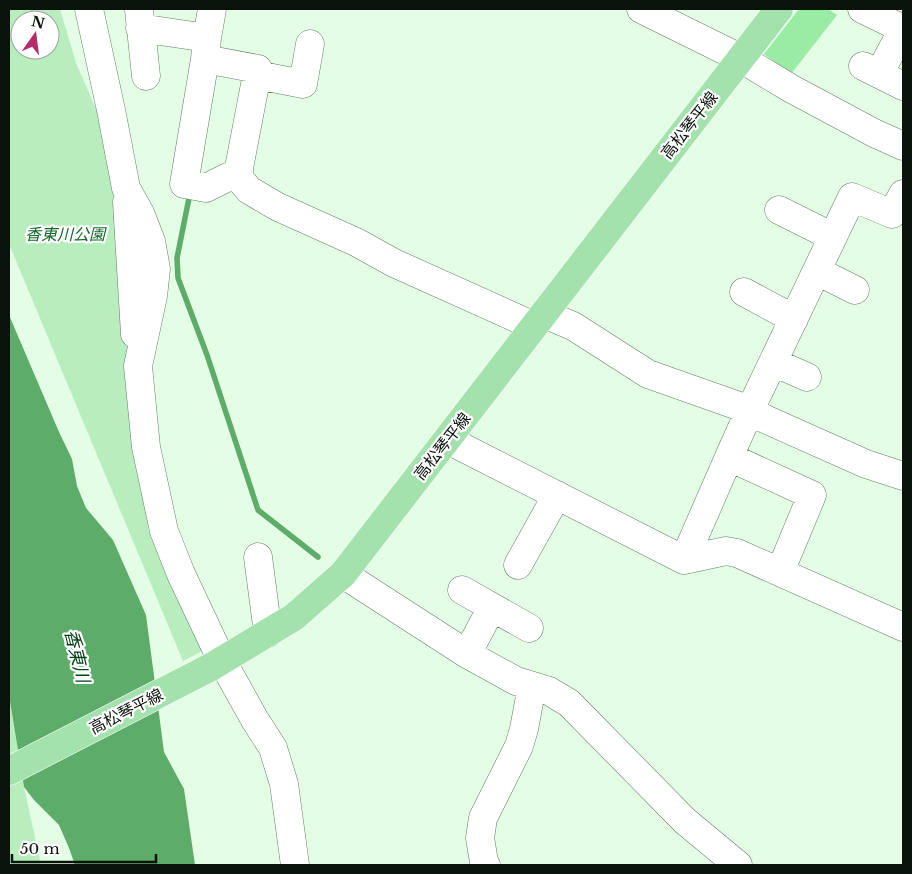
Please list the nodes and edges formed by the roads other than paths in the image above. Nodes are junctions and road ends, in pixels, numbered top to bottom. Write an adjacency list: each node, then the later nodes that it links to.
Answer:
1 (89, 9): 42 (street)
2 (212, 9): 9 (street)
3 (641, 9): 10 (street)
4 (779, 9): 10 (main road, 高松琴平線)
5 (862, 9): 7 (street)
6 (140, 18): 9 (street); 12 (street)
7 (903, 29): 13 (street)
8 (310, 44): 11 (street)
9 (209, 55): 11 (street); 15 (street)
10 (740, 58): 14 (street); 23 (main road, 高松琴平線)
11 (257, 75): 15 (street)
12 (146, 76)
13 (903, 86)
14 (903, 146)
15 (239, 178): 23 (street)
16 (903, 194): 18 (street)
17 (779, 210): 18 (street)
18 (833, 237): 19 (street)
19 (817, 271): 20 (street); 22 (street)
20 (856, 290)
21 (744, 292): 22 (street)
22 (794, 319): 24 (street)
23 (539, 320): 26 (street); 27 (main road, 高松琴平線)
24 (773, 362): 25 (street); 26 (street)
25 (806, 377)
26 (750, 410): 28 (street); 29 (street)
27 (448, 440): 30 (street); 35 (main road, 高松琴平線)
28 (729, 458): 32 (street); 34 (street)
29 (903, 476)
30 (557, 495): 32 (street); 33 (street)
31 (258, 557): 40 (street)
32 (684, 560): 34 (street)
33 (518, 565)
34 (780, 572): 38 (street)
35 (343, 574): 40 (main road, 高松琴平線); 41 (street)
36 (462, 590): 37 (street)
37 (492, 608): 39 (street); 41 (street)
38 (903, 627)
39 (529, 628)
40 (268, 633): 42 (main road, 高松琴平線)
41 (467, 654): 43 (street)
42 (216, 664): 44 (main road, 高松琴平線); 45 (street)
43 (532, 686): 46 (street); 47 (street)
44 (9, 771)
45 (294, 865)
46 (486, 865)
47 (738, 865)

